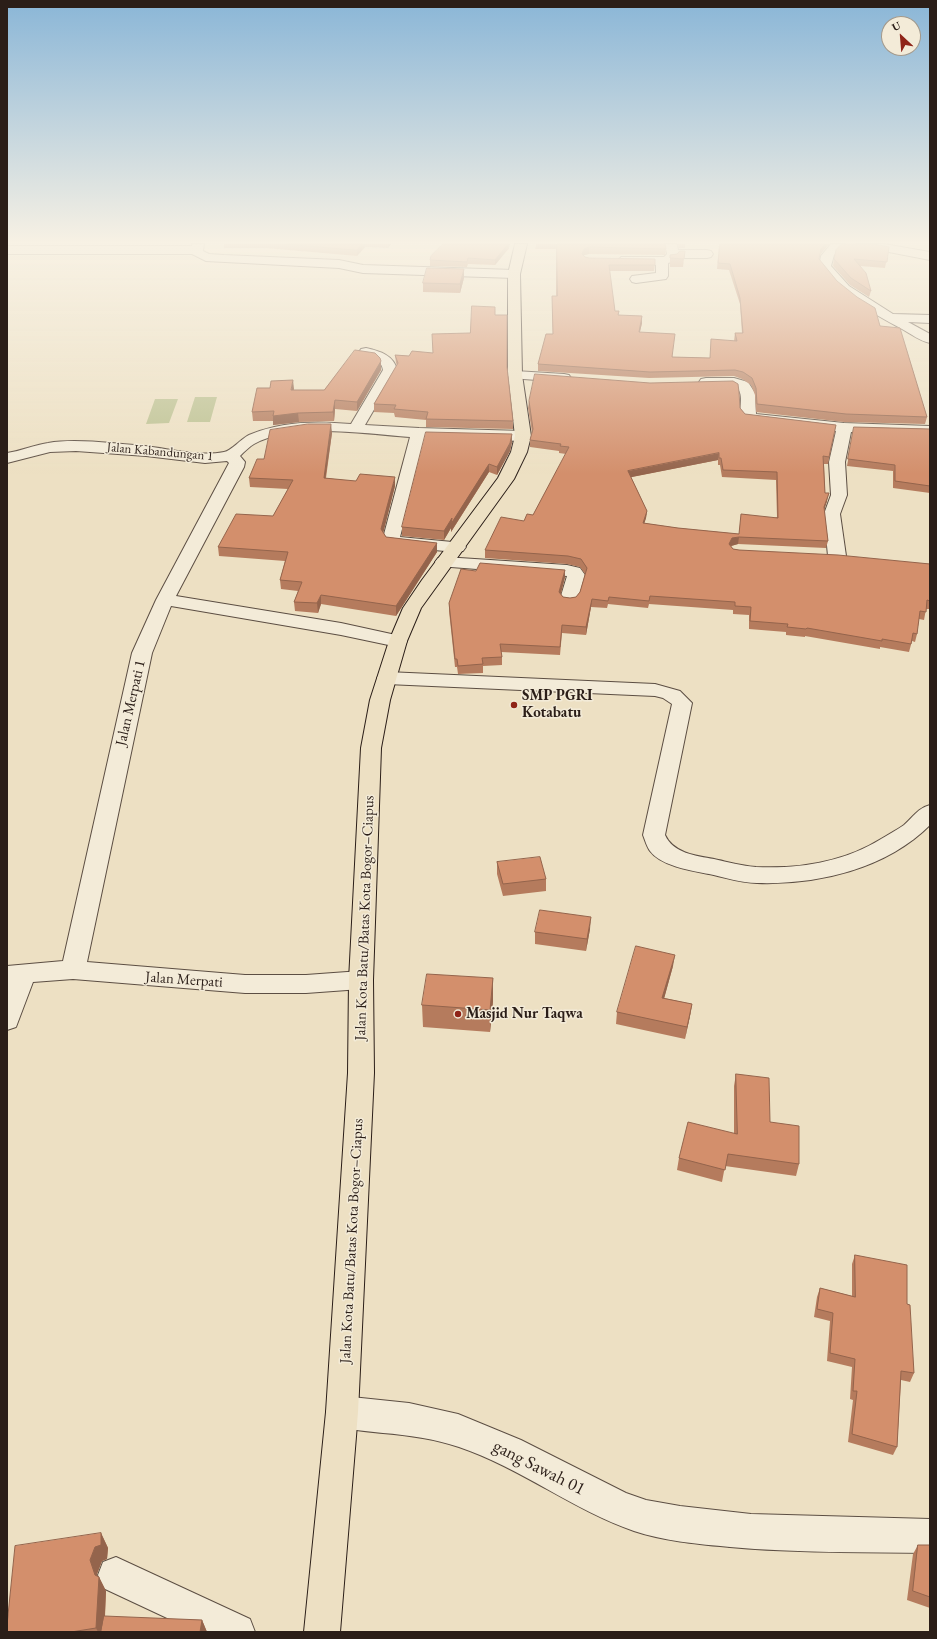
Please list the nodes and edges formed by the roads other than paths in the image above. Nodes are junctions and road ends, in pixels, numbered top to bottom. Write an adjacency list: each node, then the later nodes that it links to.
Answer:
1 (514, 320): 5 (main road, Jalan Kota Batu/Batas Kota Bogor–Ciapus)
2 (896, 320): 3 (street)
3 (930, 339)
4 (366, 352): 9 (street)
5 (515, 375): 6 (street); 12 (main road, Jalan Kota Batu/Batas Kota Bogor–Ciapus)
6 (577, 379)
7 (692, 382): 8 (street)
8 (844, 427): 10 (street); 18 (street)
9 (355, 429): 11 (street, Jalan Kabandungan 1); 14 (street, Jalan Kabandungan 1)
10 (930, 430)
11 (418, 433): 12 (street, Jalan Kabandungan 1); 17 (street)
12 (523, 436): 17 (main road, Jalan Kota Batu/Batas Kota Bogor–Ciapus)
13 (27, 454): 14 (street, Jalan Kabandungan 1); 15 (street, Jalan Kabandungan 1); 16 (street)
14 (231, 456): 20 (street, Jalan Merpati 1)
15 (7, 458)
16 (7, 470)
17 (450, 554): 19 (street); 21 (main road, Jalan Kota Batu/Batas Kota Bogor–Ciapus)
18 (837, 557)
19 (569, 599)
20 (165, 600): 21 (street); 24 (street, Jalan Merpati 1)
21 (398, 641): 22 (main road, Jalan Kota Batu/Batas Kota Bogor–Ciapus)
22 (387, 678): 23 (street); 26 (main road, Jalan Kota Batu/Batas Kota Bogor–Ciapus)
23 (930, 812)
24 (72, 970): 25 (street, Jalan Merpati); 26 (street, Jalan Merpati)
25 (16, 974): 27 (street)
26 (361, 980): 28 (main road, Jalan Kota Batu/Batas Kota Bogor–Ciapus)
27 (7, 1020)
28 (342, 1412): 29 (street, gang Sawah 01); 32 (main road, Jalan Kota Batu/Batas Kota Bogor–Ciapus)
29 (930, 1536)
30 (116, 1576): 31 (street)
31 (237, 1632)
32 (322, 1632)

